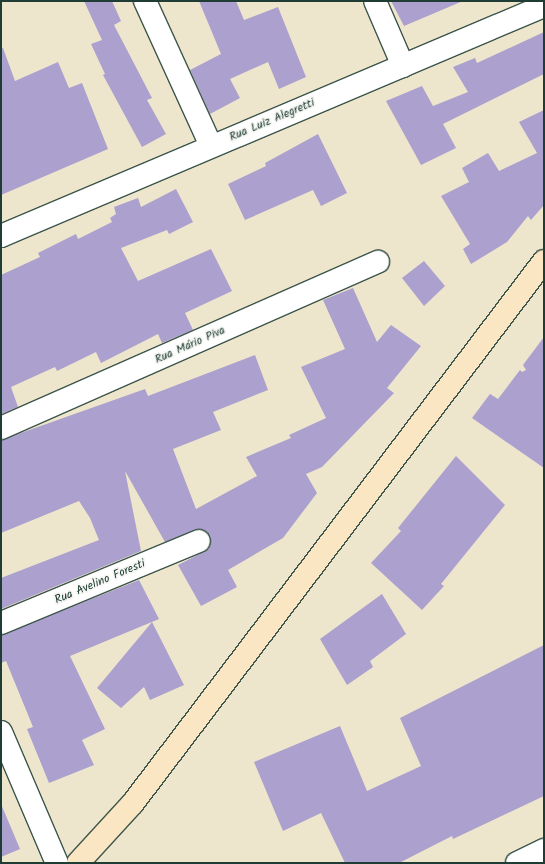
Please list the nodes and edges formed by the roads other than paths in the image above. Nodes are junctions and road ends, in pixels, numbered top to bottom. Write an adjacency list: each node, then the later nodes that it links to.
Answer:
1 (145, 1): 5 (street)
2 (375, 1): 4 (street)
3 (544, 6): 4 (street, Rua Luiz Alegretti)
4 (403, 66): 5 (street, Rua Luiz Alegretti)
5 (211, 146): 6 (street, Rua Luiz Alegretti)
6 (1, 236)
7 (544, 261): 15 (main road)
8 (378, 262): 9 (street, Rua Mário Piva)
9 (1, 428)
10 (199, 541): 11 (street, Rua Avelino Foresti)
11 (1, 623)
12 (1, 732): 14 (street)
13 (544, 850): 16 (street)
14 (57, 863)
15 (78, 863)
16 (518, 863)

